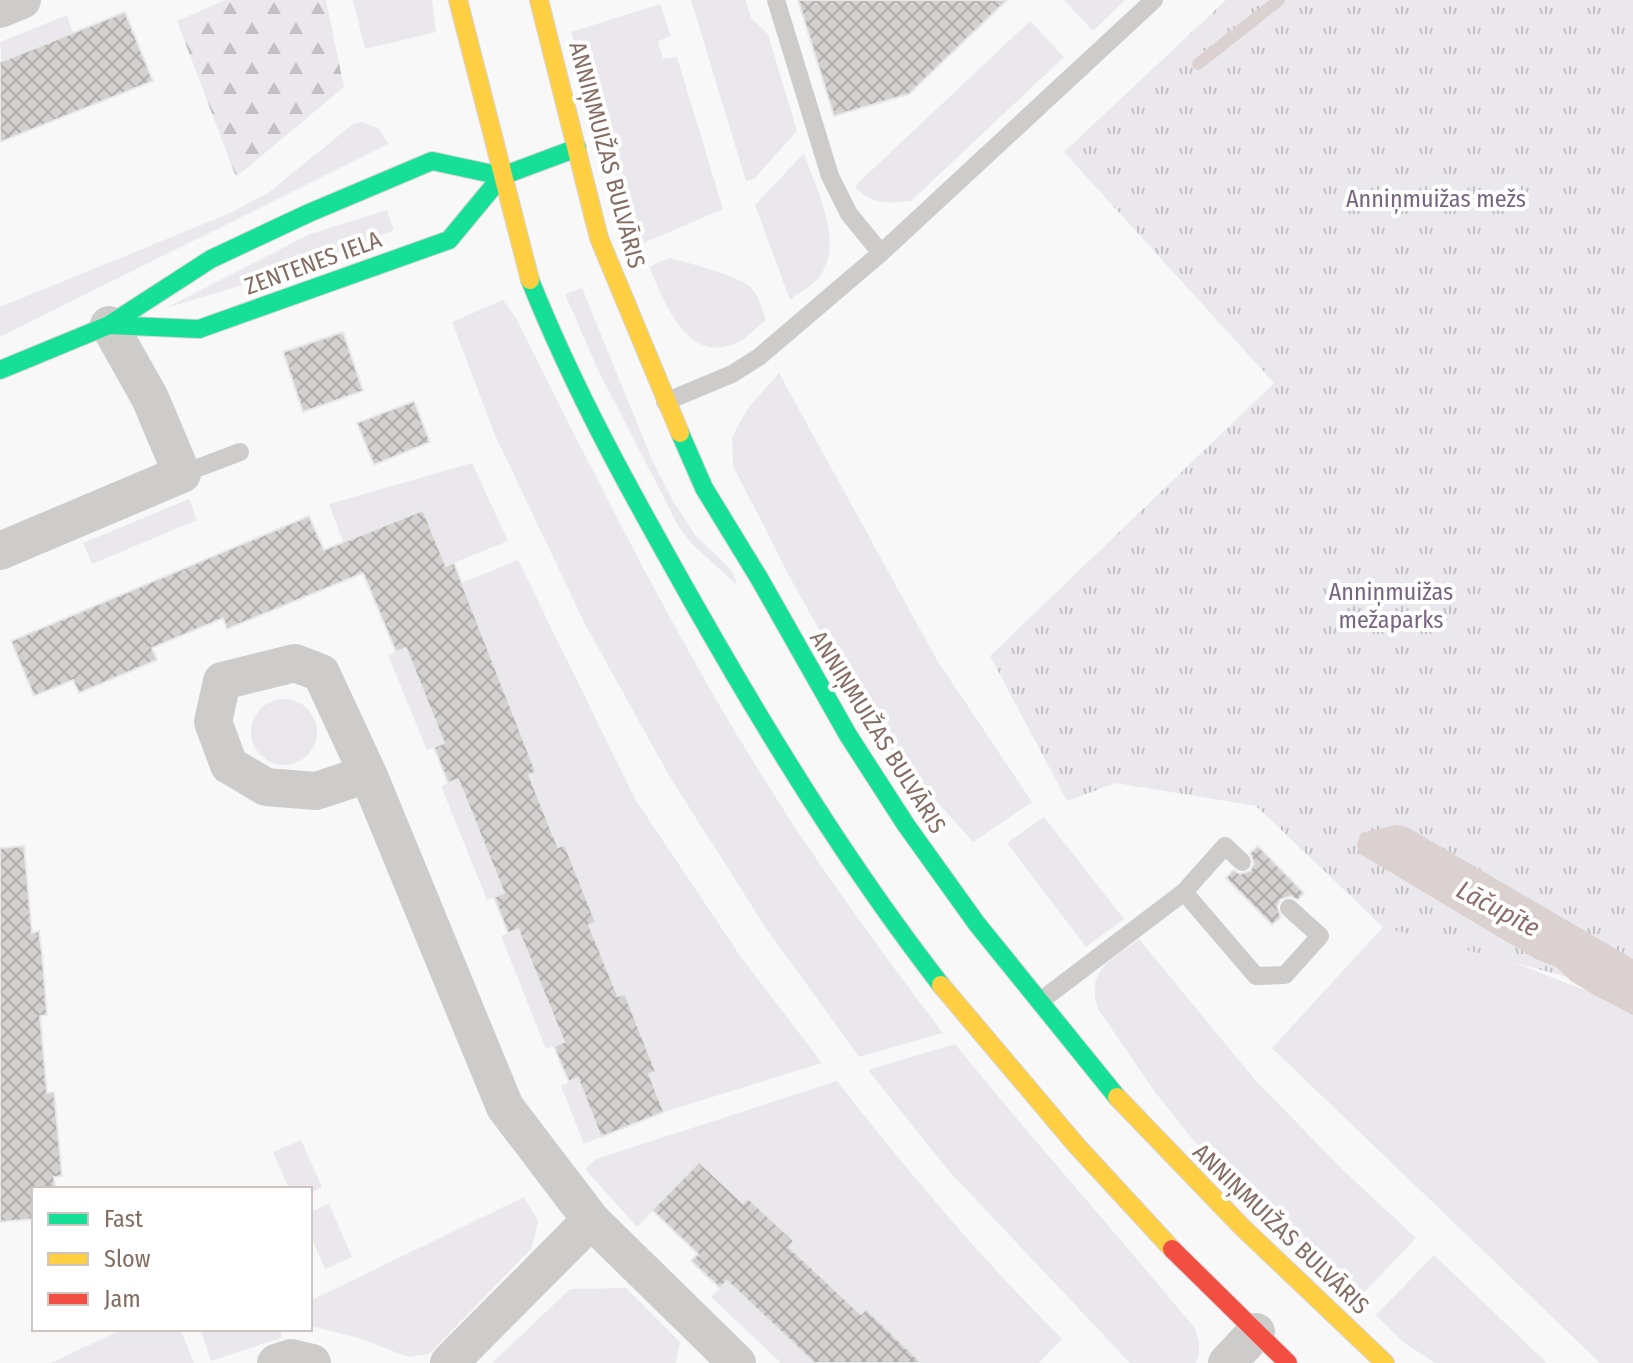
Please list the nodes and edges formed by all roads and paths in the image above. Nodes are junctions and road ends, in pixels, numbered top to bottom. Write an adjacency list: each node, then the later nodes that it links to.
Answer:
1 (22, 0): 6 (street)
2 (458, 0): 8 (street)
3 (539, 0): 7 (street, ANNIŅMUIŽAS BULVĀRIS)
4 (776, 0): 9 (lane)
5 (1154, 0): 9 (lane)
6 (0, 9)
7 (577, 148): 8 (street, ZENTENES IELA); 12 (street, ANNIŅMUIŽAS BULVĀRIS)
8 (502, 176): 10 (street, ZENTENES IELA); 10 (street, ZENTENES IELA); 17 (street)
9 (881, 253): 12 (lane)
10 (109, 325): 11 (street, ZENTENES IELA); 14 (street)
11 (0, 370)
12 (665, 402): 16 (street, ANNIŅMUIŽAS BULVĀRIS)
13 (240, 452): 14 (lane)
14 (182, 474): 15 (street)
15 (0, 551)
16 (770, 599): 18 (street); 24 (street, ANNIŅMUIŽAS BULVĀRIS)
17 (713, 636): 19 (street); 26 (street)
18 (775, 648)
19 (754, 664)
20 (368, 774): 25 (street)
21 (1242, 862): 22 (lane)
22 (1184, 892): 23 (lane); 24 (lane)
23 (1289, 908)
24 (1039, 1002): 33 (street, ANNIŅMUIŽAS BULVĀRIS)
25 (591, 1220): 29 (street); 30 (street)
26 (1256, 1332): 31 (street); 32 (street)
27 (276, 1363): 28 (street)
28 (312, 1363)
29 (449, 1363)
30 (737, 1363)
31 (1227, 1363)
32 (1288, 1363)
33 (1385, 1363)

